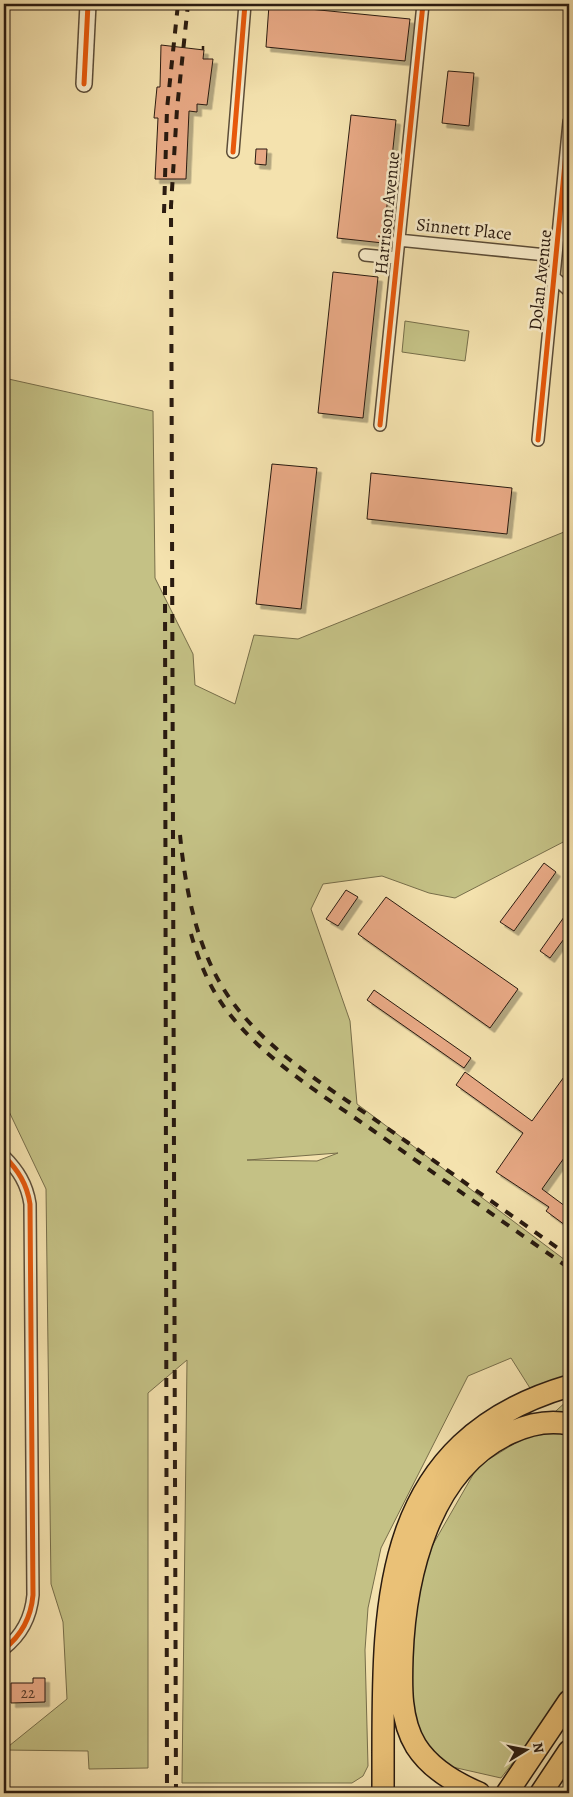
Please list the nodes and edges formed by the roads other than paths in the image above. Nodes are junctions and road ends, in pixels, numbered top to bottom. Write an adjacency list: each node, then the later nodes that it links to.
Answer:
1 (88, 4): 4 (street)
2 (245, 4): 6 (street)
3 (423, 4): 7 (street, Harrison Avenue)
4 (84, 84)
5 (569, 122): 9 (street, Dolan Avenue)
6 (233, 152)
7 (398, 240): 9 (street, Sinnett Place); 10 (street, Harrison Avenue)
8 (365, 255): 10 (street)
9 (556, 256): 11 (street, Dolan Avenue)
10 (396, 258): 13 (street, Harrison Avenue)
11 (554, 277): 12 (street); 14 (street, Dolan Avenue)
12 (569, 291)
13 (380, 425)
14 (538, 440)
15 (4, 1156): 18 (street)
16 (569, 1386): 21 (highway)
17 (569, 1424): 22 (highway)
18 (4, 1649)
19 (569, 1701): 23 (highway)
20 (569, 1751): 24 (highway)
21 (383, 1793)
22 (479, 1793)
23 (507, 1793)
24 (541, 1793)

